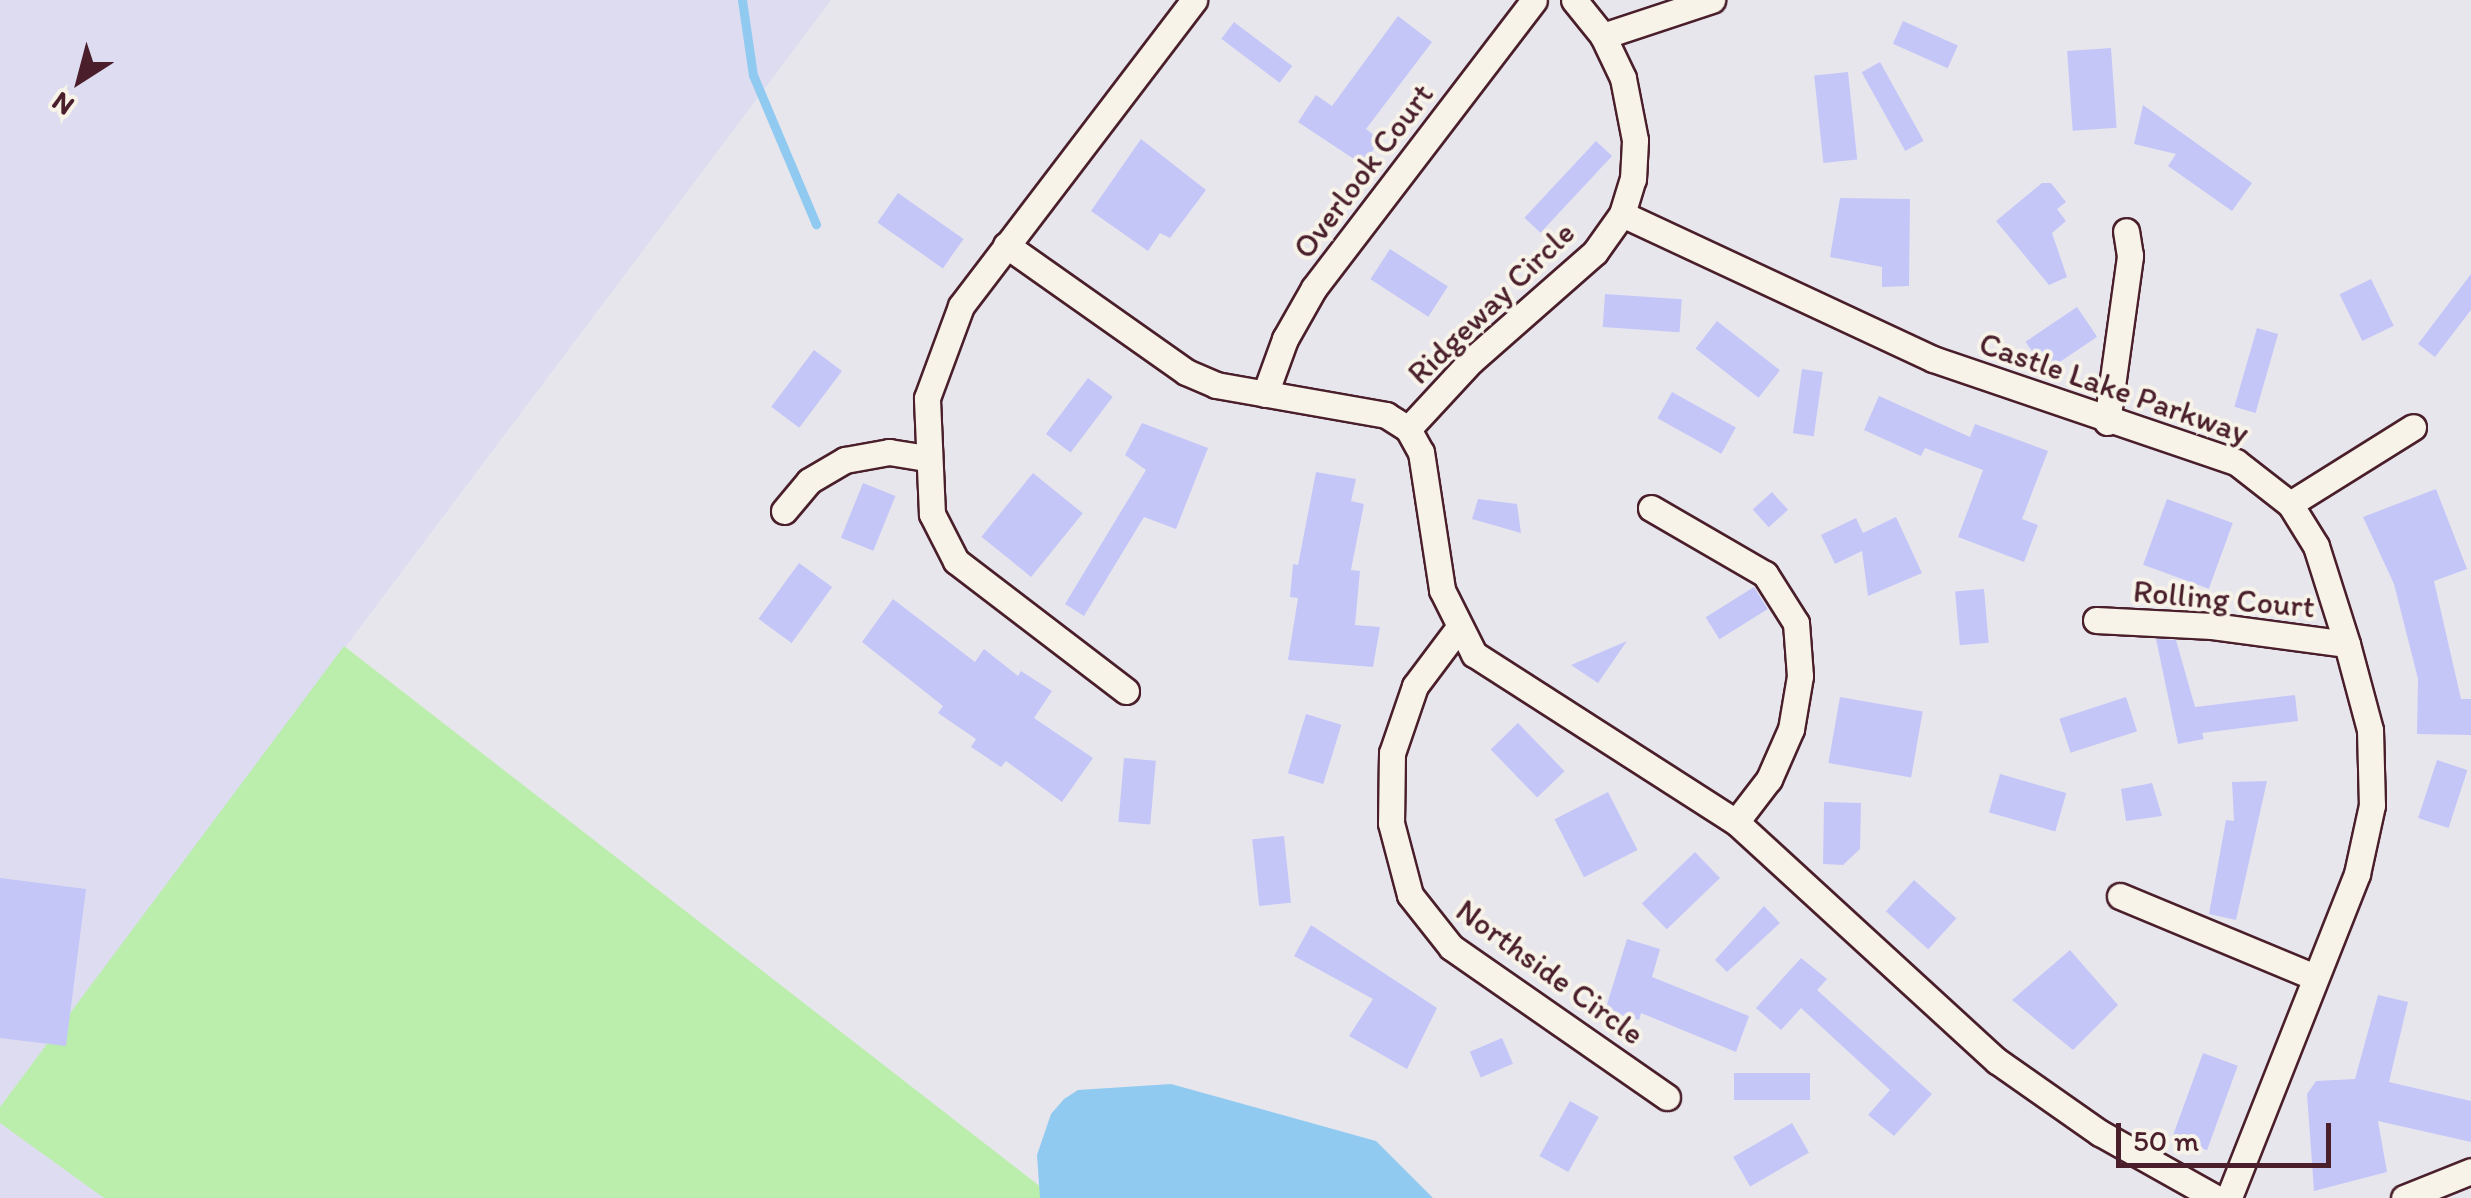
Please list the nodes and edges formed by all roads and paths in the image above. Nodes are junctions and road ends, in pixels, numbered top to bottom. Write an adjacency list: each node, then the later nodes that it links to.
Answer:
1 (1194, 0): 8 (street)
2 (1534, 0): 9 (street, Overlook Court)
3 (1574, 0): 5 (street, Ridgeway Circle)
4 (1712, 0): 5 (street)
5 (1603, 36): 6 (street, Ridgeway Circle)
6 (1622, 214): 10 (street, Castle Lake Parkway); 12 (street, Ridgeway Circle)
7 (2126, 232): 10 (street)
8 (1006, 245): 9 (street); 13 (street)
9 (1265, 394): 12 (street)
10 (2107, 422): 14 (street, Castle Lake Parkway)
11 (2414, 428): 14 (street)
12 (1408, 429): 18 (street)
13 (926, 458): 16 (street); 20 (street)
14 (2290, 504): 19 (street, Castle Lake Parkway)
15 (1651, 508): 21 (street)
16 (784, 510)
17 (2096, 620): 19 (street, Rolling Court)
18 (1456, 630): 21 (street); 24 (street, Northside Circle)
19 (2347, 644): 23 (street, Castle Lake Parkway)
20 (1126, 691)
21 (1736, 822): 26 (street)
22 (2120, 896): 23 (street)
23 (2315, 978): 27 (street, Castle Lake Parkway)
24 (1666, 1097)
25 (2471, 1171): 28 (street)
26 (2216, 1198)
27 (2229, 1198)
28 (2404, 1198)

